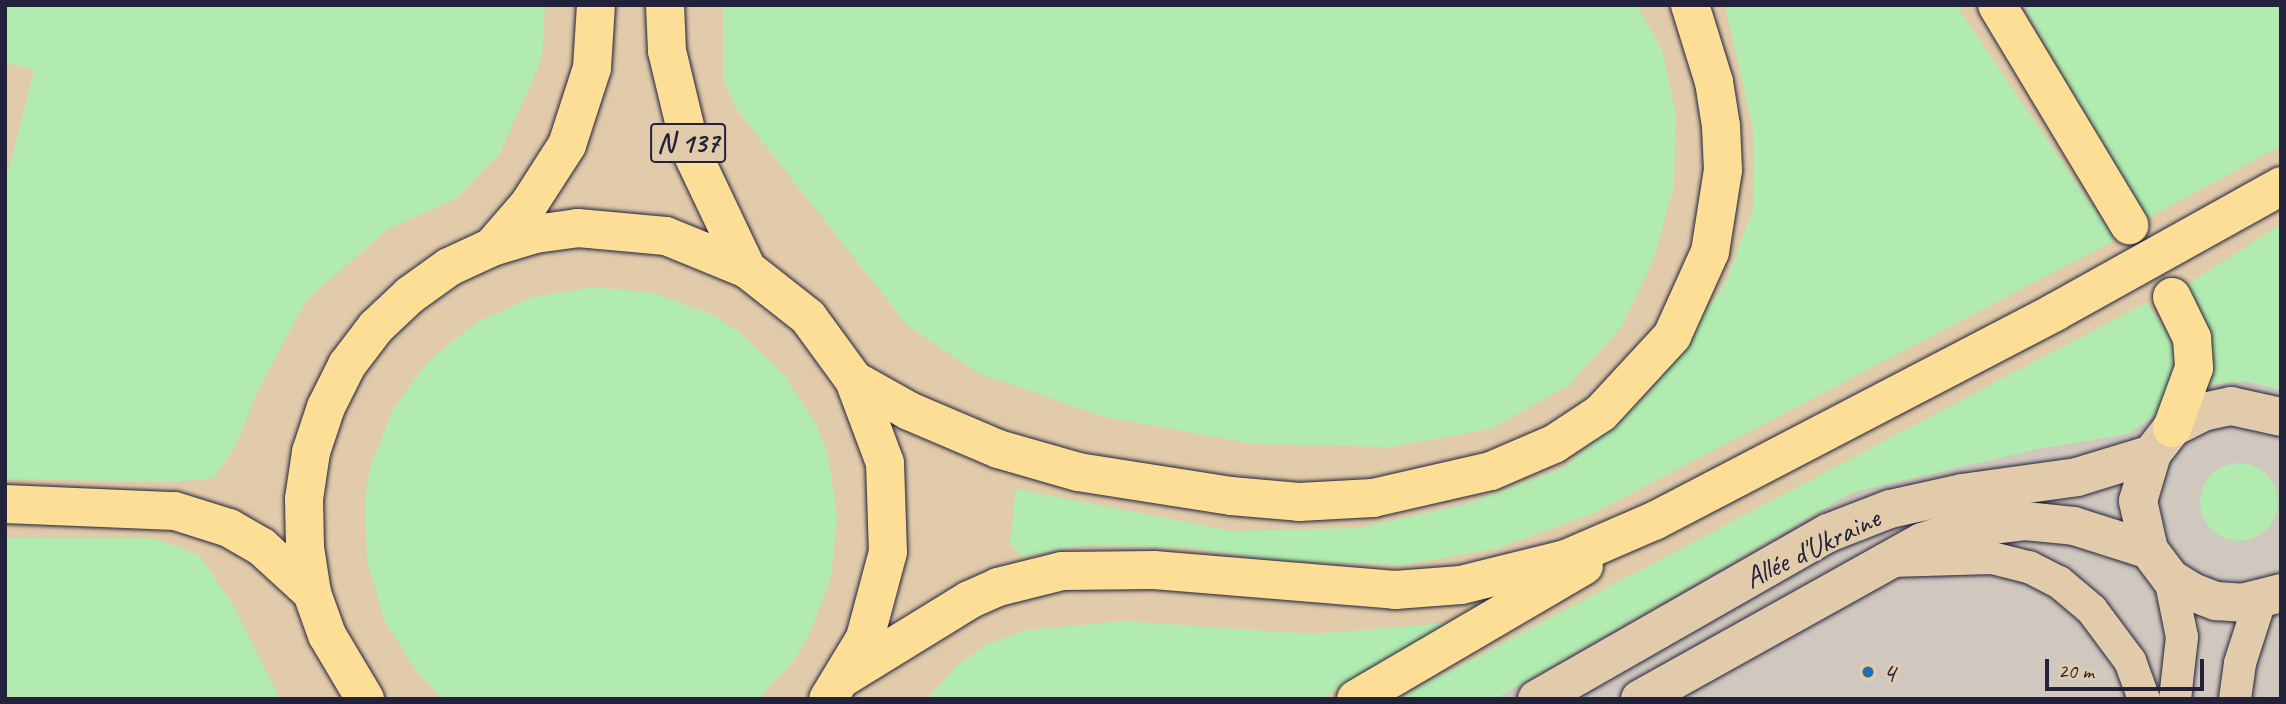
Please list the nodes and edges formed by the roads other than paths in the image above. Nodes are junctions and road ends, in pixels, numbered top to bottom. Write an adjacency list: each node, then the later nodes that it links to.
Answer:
1 (1690, 5): 10 (highway)
2 (1997, 5): 6 (highway)
3 (665, 6): 8 (highway, N 137)
4 (596, 8): 7 (highway)
5 (2281, 186): 14 (highway)
6 (2129, 226)
7 (492, 247): 8 (highway); 17 (highway)
8 (747, 269): 10 (highway)
9 (2172, 297): 12 (highway)
10 (854, 380): 19 (highway)
11 (2281, 417): 12 (street, Allée d'Ukraine)
12 (2162, 441): 16 (street); 22 (street, Allée d'Ukraine)
13 (5, 504): 17 (highway)
14 (1654, 521): 19 (highway); 21 (highway)
15 (1889, 561): 16 (street, Allée d'Ukraine); 23 (street, Allée d'Ukraine); 24 (lane)
16 (2160, 564): 18 (street, Allée d'Ukraine); 25 (lane)
17 (313, 593): 20 (highway)
18 (2270, 597): 26 (lane)
19 (836, 688)
20 (365, 699)
21 (1356, 699)
22 (1537, 699)
23 (1640, 699)
24 (2144, 699)
25 (2175, 699)
26 (2235, 699)

